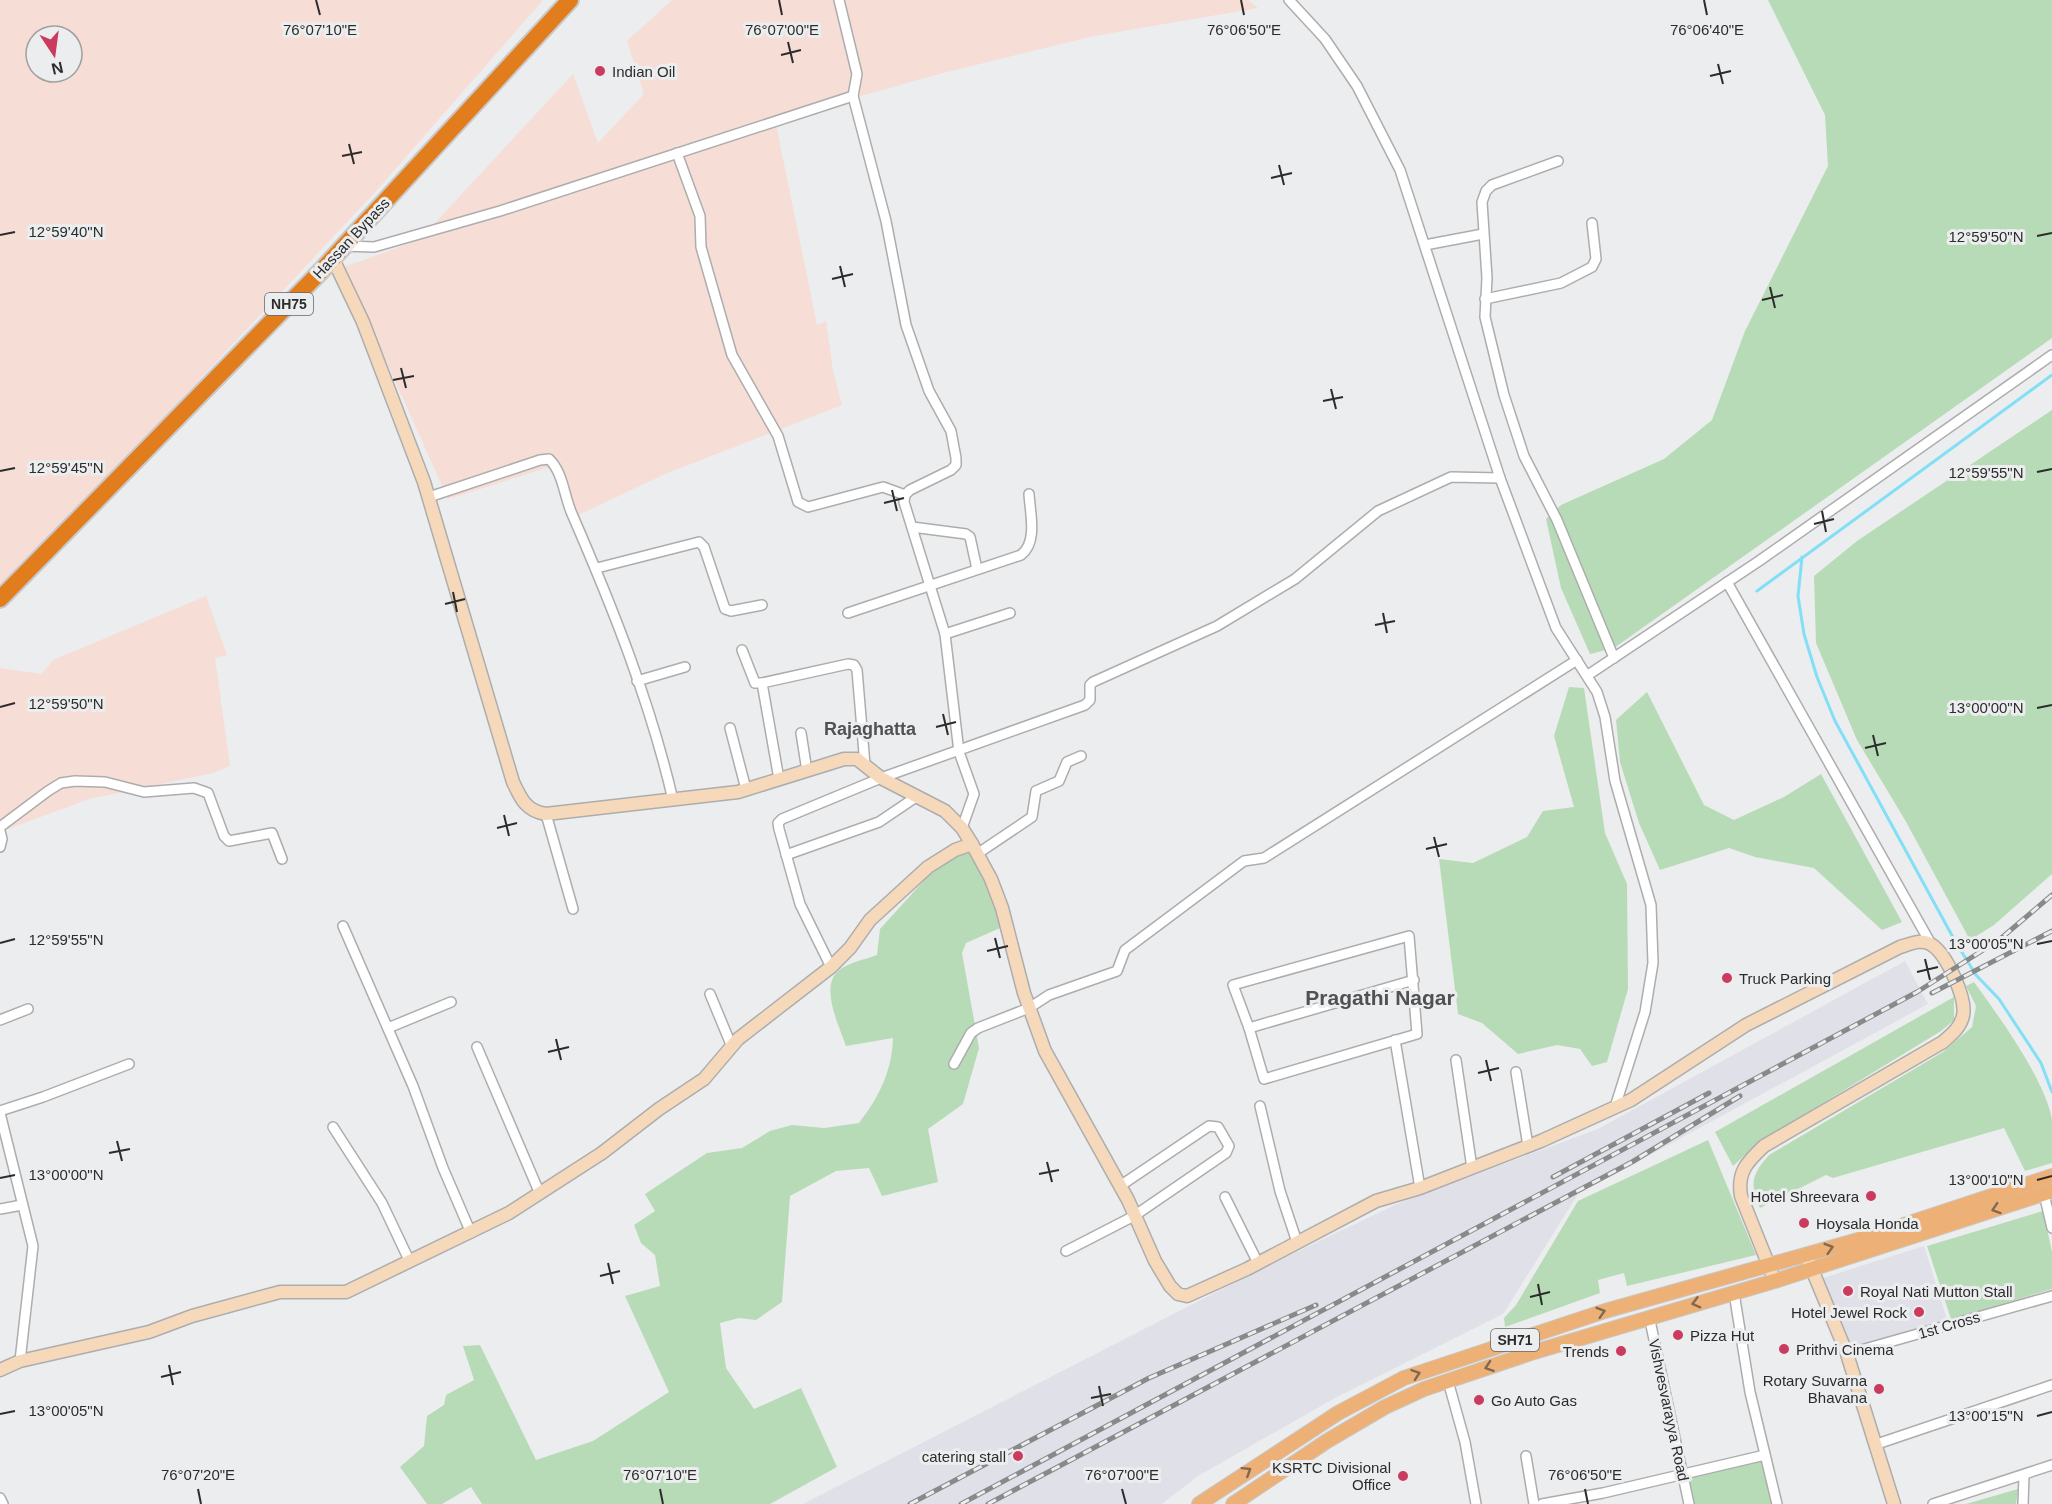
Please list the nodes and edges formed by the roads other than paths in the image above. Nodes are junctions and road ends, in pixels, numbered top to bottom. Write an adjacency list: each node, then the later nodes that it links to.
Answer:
1 (570, 0): 10 (highway, Hassan Bypass / NH75)
2 (839, 0): 4 (street)
3 (1288, 0): 9 (street)
4 (854, 96): 5 (street); 15 (street)
5 (677, 153): 10 (street); 15 (street)
6 (1558, 161): 8 (street)
7 (1592, 223): 11 (street)
8 (1484, 234): 9 (street); 11 (street)
9 (1425, 245): 13 (street)
10 (339, 253): 16 (street); 22 (highway, Hassan Bypass / NH75)
11 (1485, 299): 28 (street)
12 (2052, 355): 20 (street)
13 (1500, 478): 29 (street); 36 (street)
14 (1029, 494): 19 (street)
15 (904, 495): 17 (street)
16 (429, 497): 18 (street); 45 (street)
17 (912, 526): 19 (street); 21 (street)
18 (597, 568): 23 (street); 32 (street)
19 (977, 569): 21 (street)
20 (1726, 582): 28 (street); 54 (street)
21 (931, 586): 24 (street); 26 (street)
22 (0, 599)
23 (762, 605)
24 (848, 613)
25 (1010, 613): 26 (street)
26 (945, 634): 36 (street)
27 (742, 650): 33 (street)
28 (1614, 657): 31 (street)
29 (1577, 660): 31 (street); 59 (street)
30 (685, 668): 32 (street)
31 (1588, 675): 72 (street)
32 (636, 681): 44 (street)
33 (762, 683): 38 (street); 41 (street)
34 (730, 728): 42 (street)
35 (801, 733): 39 (street)
36 (959, 752): 40 (street); 46 (street)
37 (1081, 756): 49 (street)
38 (866, 765): 39 (street); 40 (street)
39 (807, 771): 41 (street)
40 (881, 778): 43 (street); 50 (street)
41 (780, 779): 42 (street)
42 (746, 789): 44 (street)
43 (916, 797): 46 (street); 50 (street)
44 (673, 800): 45 (street)
45 (546, 814): 52 (street)
46 (962, 828): 49 (street)
47 (0, 829): 48 (street); 51 (street)
48 (0, 847)
49 (975, 849): 55 (street); 59 (street)
50 (786, 855): 55 (street)
51 (282, 859)
52 (573, 909)
53 (343, 926): 62 (street)
54 (1931, 944): 72 (street); 94 (street)
55 (831, 967): 66 (street)
56 (1414, 980): 63 (street); 63 (street); 64 (street)
57 (710, 994): 66 (street)
58 (451, 1002): 62 (street)
59 (1029, 1008): 69 (street); 79 (street)
60 (28, 1009): 61 (street)
61 (0, 1020)
62 (388, 1028): 88 (street)
63 (1249, 1028): 64 (street)
64 (1395, 1040): 80 (street)
65 (477, 1047): 82 (street)
66 (732, 1047): 82 (street)
67 (1456, 1060): 77 (street)
68 (129, 1064): 73 (street)
69 (954, 1064)
70 (1516, 1072): 76 (street)
71 (1260, 1106): 89 (street)
72 (1615, 1107): 76 (street)
73 (0, 1112): 75 (street)
74 (333, 1127): 92 (street)
75 (4, 1145): 84 (street)
76 (1528, 1146): 77 (street)
77 (1472, 1168): 80 (street)
78 (2052, 1176): 91 (main road, SH71, one-way to 78)
79 (1120, 1186): 86 (street); 86 (street)
80 (1420, 1188): 89 (street)
81 (2048, 1192): 87 (street); 95 (main road, SH71, one-way to 95)
82 (540, 1194): 88 (street)
83 (1225, 1197): 93 (street)
84 (22, 1205): 85 (street); 102 (street)
85 (0, 1209)
86 (1134, 1216): 90 (street); 93 (street)
87 (2052, 1228)
88 (471, 1233): 92 (street)
89 (1297, 1242): 93 (street)
90 (1066, 1251)
91 (1807, 1255): 94 (main road, SH71); 95 (street)
92 (409, 1260): 102 (street)
93 (1258, 1263)
94 (1770, 1266): 96 (street); 99 (main road, SH71)
95 (1812, 1269): 96 (main road, SH71); 101 (street)
96 (1775, 1281): 97 (main road, SH71)
97 (1734, 1293): 100 (main road, SH71, one-way to 100); 109 (street)
98 (2052, 1296): 101 (street, 1st Cross)
99 (1645, 1300): 100 (main road); 106 (main road, SH71, one-way to 99)
100 (1649, 1316): 104 (main road, SH71, one-way to 104); 112 (street, Vishvesvarayya Road)
101 (1847, 1354): 108 (street)
102 (20, 1361): 103 (street)
103 (0, 1370)
104 (1448, 1381): 107 (main road, SH71); 119 (street)
105 (2052, 1385): 108 (street)
106 (1319, 1425): 107 (main road); 117 (main road, SH71, one-way to 106)
107 (1327, 1441): 118 (main road, SH71)
108 (1877, 1444): 125 (street)
109 (1765, 1455): 112 (street); 124 (street)
110 (1526, 1456): 120 (street)
111 (2052, 1465): 113 (street)
112 (1682, 1475): 114 (street); 123 (street, Vishvesvarayya Road)
113 (2024, 1475): 126 (street); 127 (street)
114 (1603, 1493): 121 (street); 122 (street)
115 (0, 1498): 116 (street)
116 (3, 1504)
117 (1199, 1504)
118 (1233, 1504)
119 (1476, 1504)
120 (1534, 1504)
121 (1542, 1504)
122 (1605, 1504)
123 (1689, 1504)
124 (1777, 1504)
125 (1894, 1504)
126 (1933, 1504)
127 (2023, 1504)

